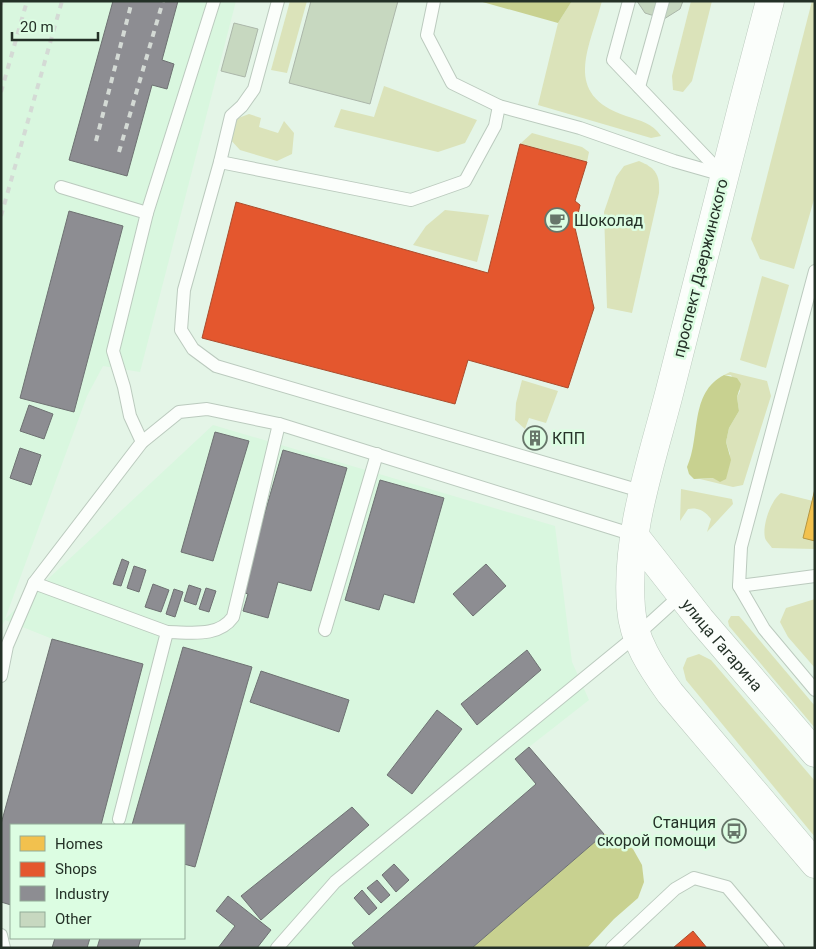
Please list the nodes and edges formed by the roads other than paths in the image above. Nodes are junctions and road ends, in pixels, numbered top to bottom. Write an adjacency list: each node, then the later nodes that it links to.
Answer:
1 (214, 1): 12 (lane)
2 (278, 1): 9 (lane)
3 (434, 1): 8 (lane)
4 (629, 1): 7 (lane)
5 (663, 1): 7 (lane)
6 (770, 1): 10 (main road, проспект Дзержинского)
7 (639, 87): 10 (lane)
8 (498, 106): 9 (lane); 10 (lane)
9 (220, 162): 17 (lane)
10 (723, 175): 17 (main road, проспект Дзержинского)
11 (61, 187): 12 (lane)
12 (147, 213): 15 (lane)
13 (815, 271): 21 (lane)
14 (279, 424): 15 (lane); 16 (lane); 24 (lane)
15 (142, 442): 20 (lane)
16 (377, 454): 18 (lane); 23 (lane)
17 (644, 492): 18 (main road, проспект Дзержинского)
18 (634, 535): 22 (main road, улица Гагарина); 25 (main road, проспект Дзержинского)
19 (815, 576): 21 (lane)
20 (34, 583): 24 (lane); 26 (lane)
21 (739, 586): 27 (lane)
22 (682, 594): 25 (lane); 28 (main road, улица Гагарина)
23 (325, 630)
24 (167, 632): 29 (lane)
25 (637, 635): 30 (main road, проспект Дзержинского); 33 (lane)
26 (1, 676)
27 (815, 690)
28 (815, 754)
29 (119, 819)
30 (815, 864)
31 (1, 935): 32 (lane)
32 (4, 948)
33 (278, 948)
34 (612, 948): 35 (lane)
35 (778, 948)

